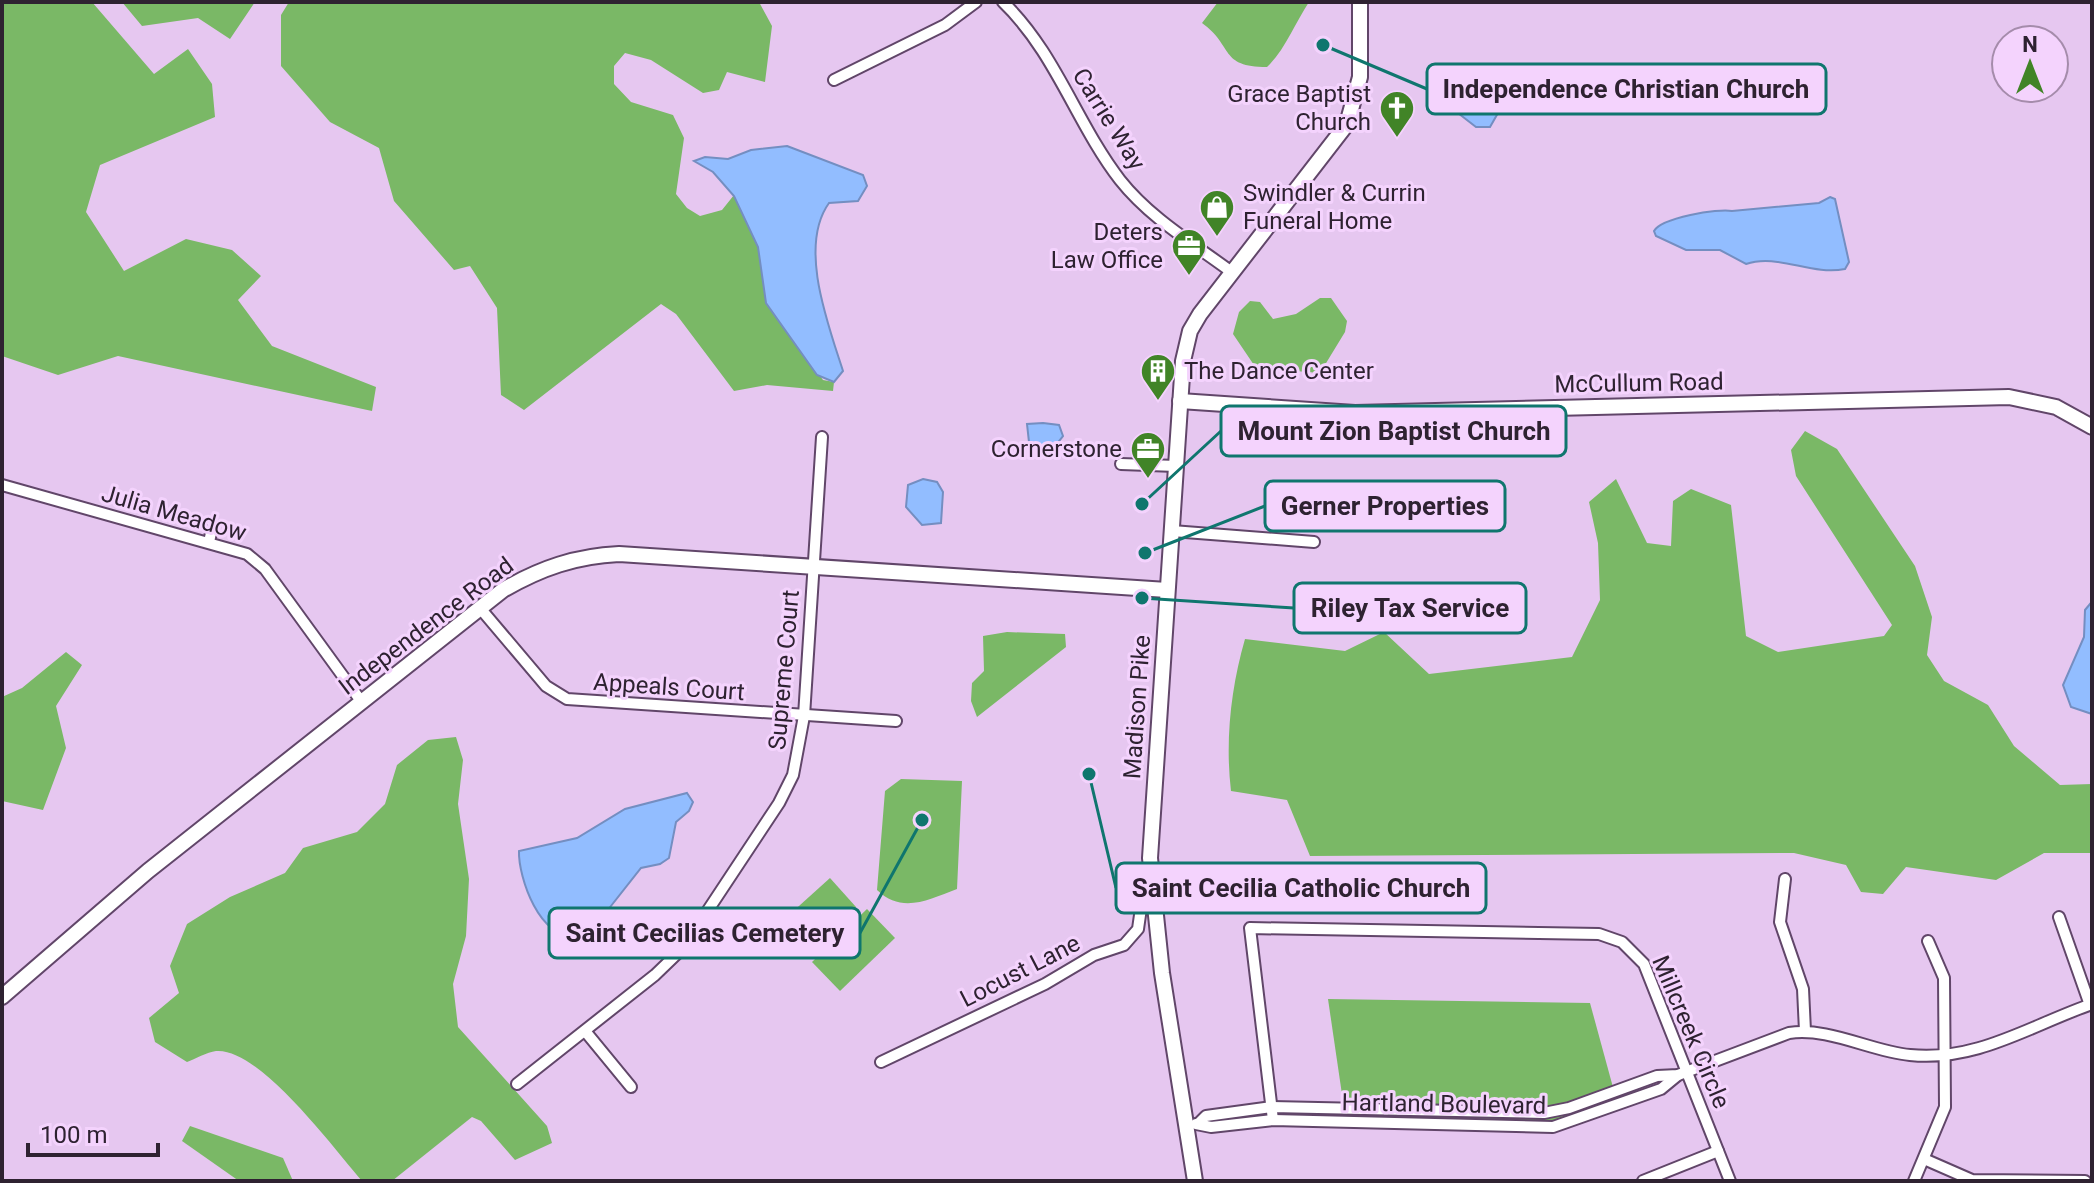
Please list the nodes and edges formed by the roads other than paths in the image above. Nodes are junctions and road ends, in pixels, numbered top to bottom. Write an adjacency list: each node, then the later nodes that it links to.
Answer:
1 (976, 2): 4 (street)
2 (1003, 2): 5 (street, Carrie Way)
3 (1360, 2): 5 (street, Madison Pike)
4 (834, 80)
5 (1233, 273): 6 (street, Madison Pike)
6 (1180, 401): 7 (street, McCullum Road); 10 (street, Madison Pike)
7 (2091, 425)
8 (822, 437): 16 (street, Supreme Court)
9 (1121, 464): 10 (street)
10 (1176, 466): 13 (street, Madison Pike)
11 (2, 485): 14 (street, Julia Meadow)
12 (213, 524): 14 (street)
13 (1172, 531): 15 (street); 17 (street, Madison Pike)
14 (209, 542): 19 (street, Julia Meadow)
15 (1314, 542)
16 (813, 565): 17 (street, Independence Road); 18 (street, Independence Road); 20 (street, Supreme Court)
17 (1167, 590): 23 (street, Madison Pike)
18 (480, 608): 19 (street, Independence Road); 20 (street, Appeals Court)
19 (361, 701): 26 (street, Independence Road)
20 (804, 716): 21 (street, Appeals Court); 28 (street, Supreme Court)
21 (896, 721)
22 (1785, 879): 29 (street)
23 (1153, 900): 31 (street, Locust Lane); 37 (street, Madison Pike)
24 (2059, 917): 27 (street)
25 (1928, 941): 30 (street)
26 (2, 997)
27 (2091, 1004): 30 (street, Hartland Boulevard)
28 (585, 1031): 33 (street, Supreme Court); 34 (street)
29 (1805, 1031): 30 (street, Hartland Boulevard); 32 (street, Hartland Boulevard)
30 (1943, 1055): 39 (street)
31 (881, 1062)
32 (1682, 1073): 35 (street, Hartland Boulevard); 35 (street, Millcreek Circle); 36 (street, Hartland Boulevard); 38 (street, Millcreek Circle)
33 (517, 1084)
34 (631, 1087)
35 (1272, 1107): 36 (street, Millcreek Circle); 37 (street, Hartland Boulevard)
36 (1273, 1120): 37 (street, Hartland Boulevard)
37 (1193, 1124): 40 (street, Madison Pike)
38 (1718, 1151): 41 (street); 42 (street, Millcreek Circle)
39 (1924, 1159): 43 (street); 44 (street)
40 (1195, 1181)
41 (1643, 1181)
42 (1730, 1181)
43 (1914, 1181)
44 (2036, 1181): 45 (street)
45 (2085, 1181)

